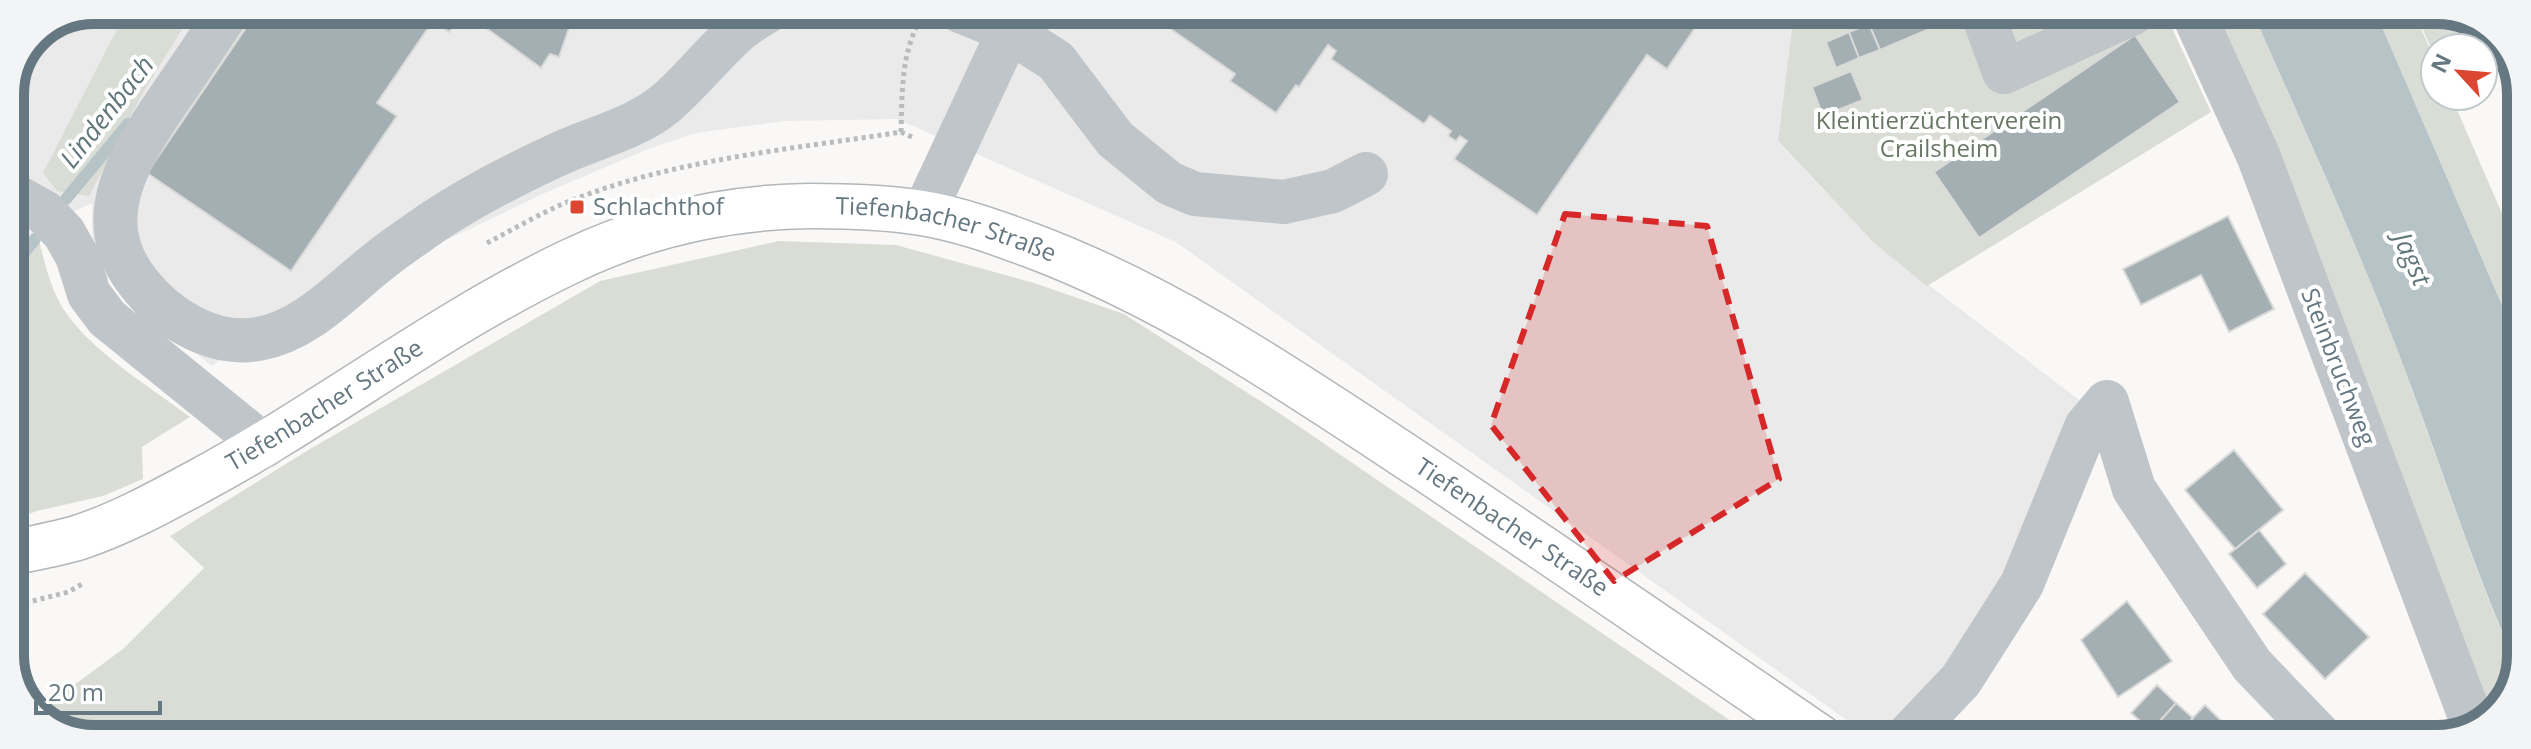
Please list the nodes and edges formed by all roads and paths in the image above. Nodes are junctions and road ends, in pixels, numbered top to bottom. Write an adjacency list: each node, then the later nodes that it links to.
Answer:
1 (220, 24): 2 (lane)
2 (748, 24)
3 (918, 24): 9 (path)
4 (992, 24): 8 (lane)
5 (1986, 24): 6 (lane)
6 (2109, 24)
7 (2198, 24): 15 (lane, Steinbruchweg)
8 (1009, 31): 10 (lane); 12 (lane)
9 (901, 132)
10 (1366, 174)
11 (24, 201): 13 (lane)
12 (924, 213): 13 (main road, Tiefenbacher Straße); 16 (main road, Tiefenbacher Straße)
13 (265, 446): 14 (main road, Tiefenbacher Straße)
14 (24, 550)
15 (2470, 717)
16 (1802, 725)
17 (1918, 725): 18 (lane)
18 (2310, 725)

